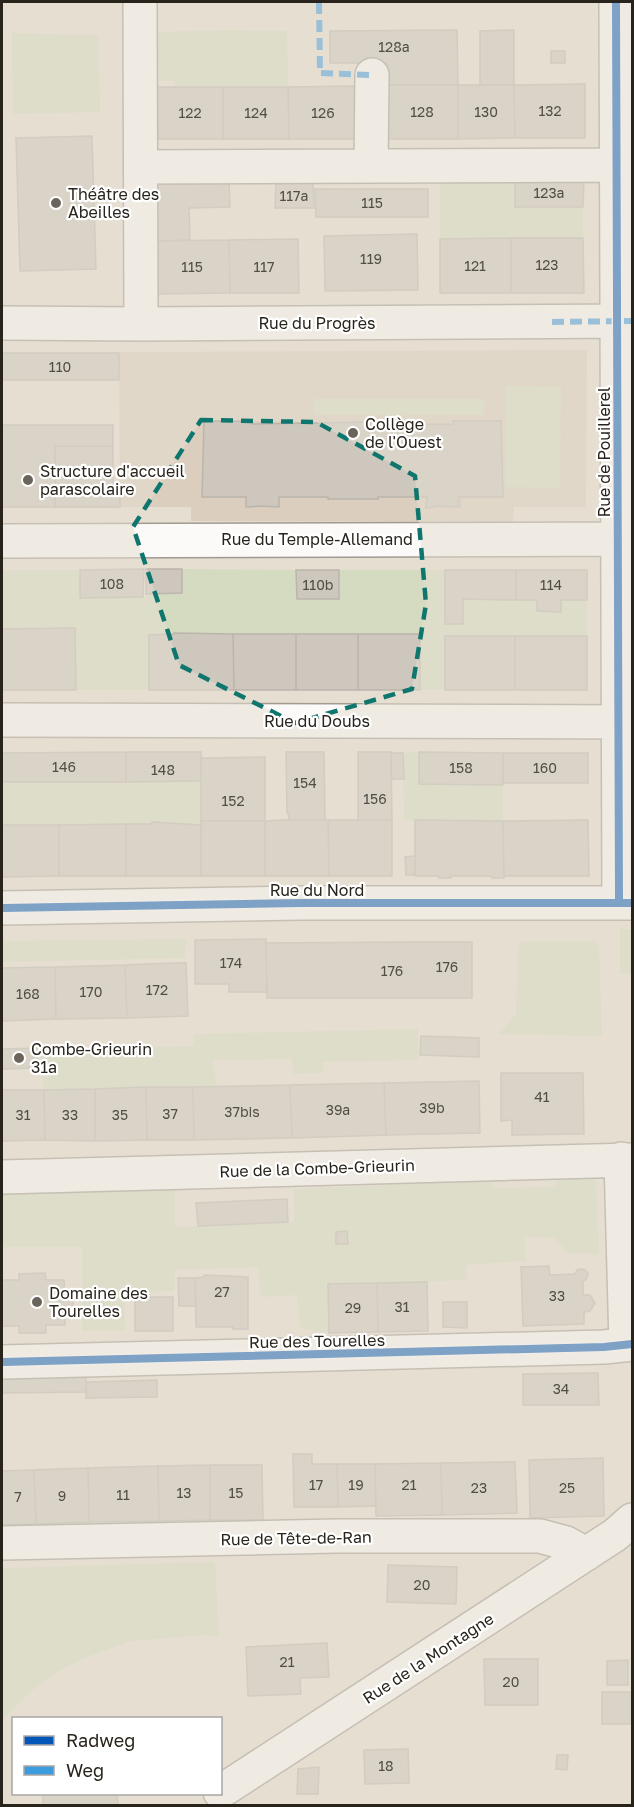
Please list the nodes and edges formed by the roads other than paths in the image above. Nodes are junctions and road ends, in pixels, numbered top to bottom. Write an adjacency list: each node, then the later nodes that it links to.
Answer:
1 (140, 2): 6 (street)
2 (616, 2): 4 (street, Rue de Pouillerel)
3 (372, 75): 5 (street)
4 (616, 165): 5 (street); 7 (street, Rue de Pouillerel)
5 (371, 166): 6 (street)
6 (141, 167): 9 (street)
7 (625, 321): 9 (street, Rue du Progrès); 10 (street, Rue de Pouillerel)
8 (2, 323): 9 (street, Rue du Progrès)
9 (141, 324)
10 (625, 539): 11 (street, Rue du Temple-Allemand); 13 (street, Rue de Pouillerel)
11 (2, 541)
12 (2, 720): 13 (street, Rue du Doubs)
13 (625, 722): 14 (street, Rue de Pouillerel)
14 (626, 903): 15 (street, Rue du Nord)
15 (2, 908)
16 (627, 1160): 17 (street, Rue de la Combe-Grieurin); 18 (street)
17 (2, 1177)
18 (629, 1344): 19 (street, Rue des Tourelles)
19 (2, 1362)
20 (633, 1520): 22 (street, Rue de la Montagne)
21 (2, 1543): 22 (street, Rue de Tête-de-Ran)
22 (586, 1554): 23 (street, Rue de la Montagne)
23 (222, 1791)
24 (216, 1795): 25 (street, Rue de la Montagne)
25 (199, 1806)

